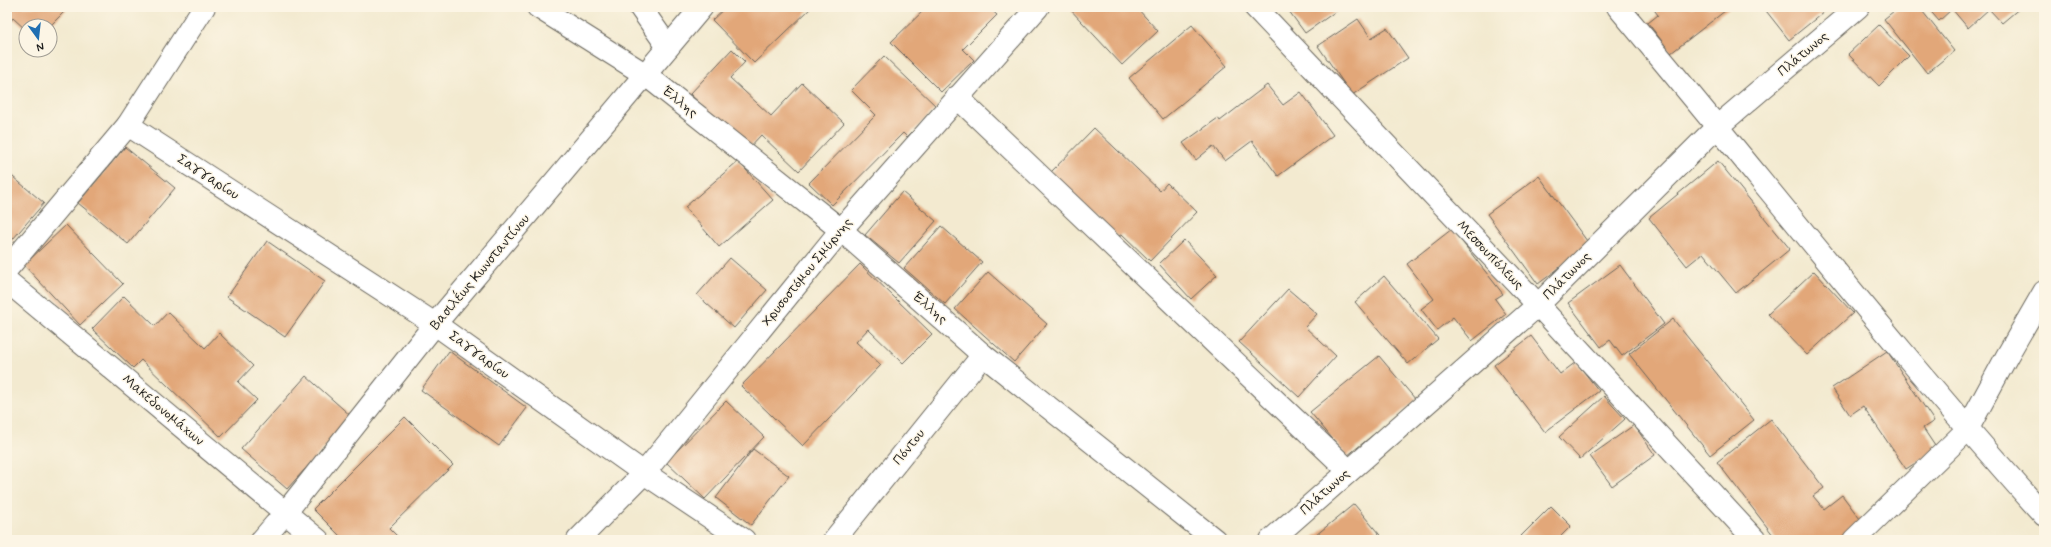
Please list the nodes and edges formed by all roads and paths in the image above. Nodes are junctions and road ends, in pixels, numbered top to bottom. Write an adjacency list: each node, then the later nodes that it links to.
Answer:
1 (204, 7): 12 (street)
2 (538, 7): 10 (street, Έλλης)
3 (640, 7): 9 (street)
4 (702, 7): 9 (street, Βασιλέως Κωνσταντίνου)
5 (1038, 7): 11 (street, Χρυσοστόμου Σμύρνης)
6 (1255, 7): 18 (street, Μεσσουπόλεως)
7 (1618, 7): 13 (street)
8 (1858, 7): 13 (street, Πλάτωνος)
9 (668, 47): 10 (street, Βασιλέως Κωνσταντίνου)
10 (646, 75): 14 (street, Έλλης); 19 (street, Βασιλέως Κωνσταντίνου)
11 (957, 97): 14 (street, Χρυσοστόμου Σμύρνης); 22 (street)
12 (128, 125): 15 (street); 19 (street, Σαγγαρίου)
13 (1718, 126): 18 (street, Πλάτωνος); 21 (street)
14 (841, 230): 20 (street, Έλλης); 23 (street, Χρυσοστόμου Σμύρνης)
15 (7, 269)
16 (7, 281): 24 (street, Μακεδονομάχων)
17 (2044, 292): 21 (street)
18 (1538, 305): 22 (street, Πλάτωνος); 33 (street, Μεσσουπόλεως)
19 (435, 324): 23 (street, Σαγγαρίου); 24 (street, Βασιλέως Κωνσταντίνου)
20 (983, 355): 30 (street, Πόντου); 31 (street, Έλλης)
21 (1967, 430): 25 (street); 34 (street)
22 (1349, 471): 32 (street, Πλάτωνος)
23 (644, 473): 28 (street, Χρυσοστόμου Σμύρνης); 29 (street, Σαγγαρίου)
24 (286, 512): 26 (street, Βασιλέως Κωνσταντίνου); 27 (street, Μακεδονομάχων)
25 (2044, 515)
26 (262, 540)
27 (318, 540)
28 (578, 540)
29 (744, 540)
30 (834, 540)
31 (1215, 540)
32 (1271, 540)
33 (1755, 540)
34 (1854, 540)

